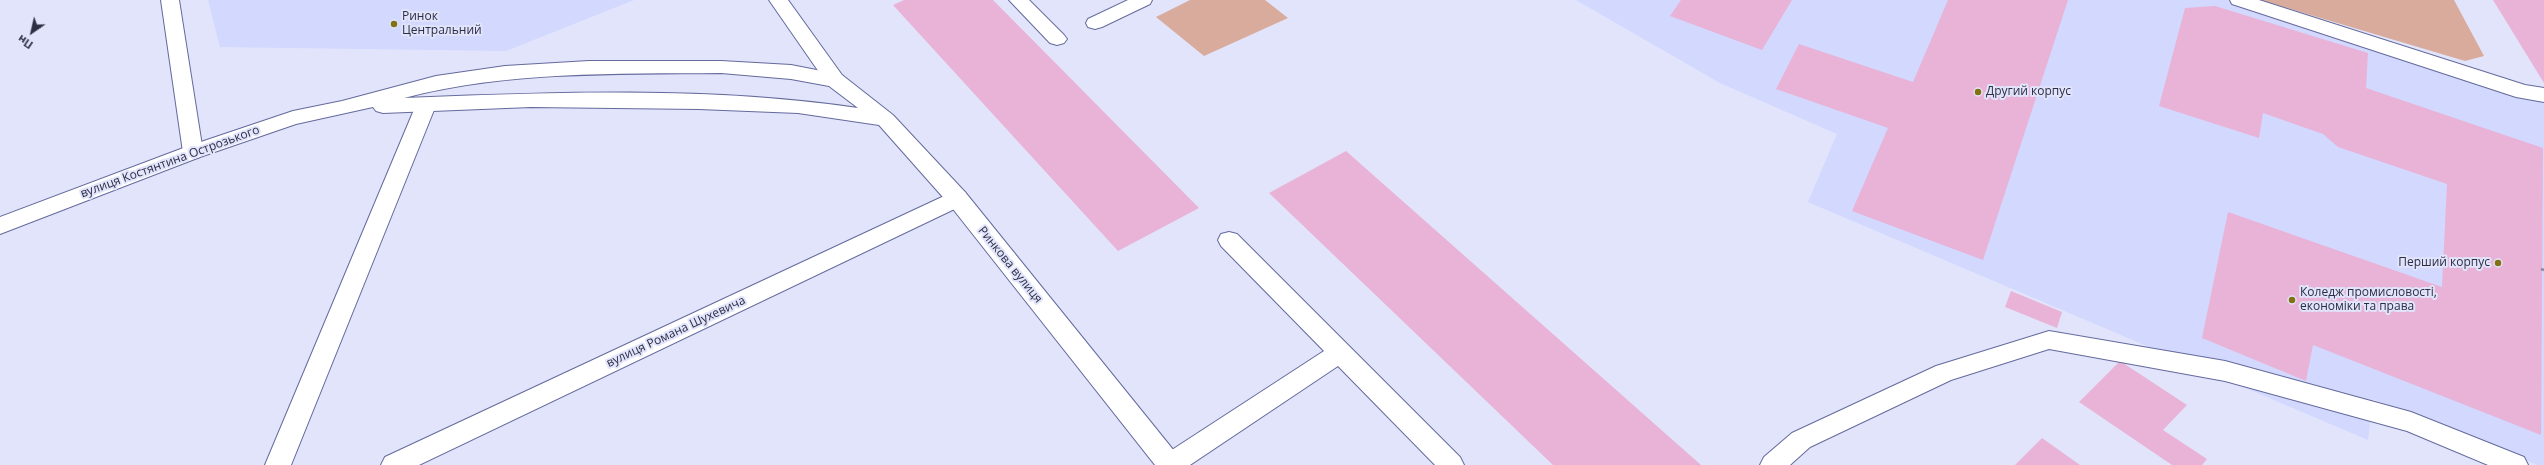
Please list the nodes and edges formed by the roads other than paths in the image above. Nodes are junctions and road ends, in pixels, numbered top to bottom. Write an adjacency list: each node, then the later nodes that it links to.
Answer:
1 (170, 0): 13 (main road)
2 (778, 0): 8 (main road)
3 (1018, 0): 7 (main road)
4 (1143, 0): 6 (main road)
5 (2239, 0): 9 (main road)
6 (1094, 23)
7 (1057, 39)
8 (835, 80): 11 (main road); 12 (main road, Ринкова вулиця)
9 (2544, 95)
10 (426, 104): 11 (main road); 12 (main road); 18 (main road)
11 (342, 108): 13 (main road, вулиця Костянтина Острозького)
12 (886, 120): 14 (main road, Ринкова вулиця)
13 (193, 152): 15 (main road, вулиця Костянтина Острозького)
14 (957, 198): 19 (main road, вулиця Романа Шухевича); 20 (main road, Ринкова вулиця)
15 (0, 226)
16 (1229, 240): 17 (main road)
17 (1339, 353): 20 (main road); 21 (main road)
18 (278, 465)
19 (394, 465)
20 (1170, 465)
21 (1451, 465)
22 (1773, 465): 23 (main road)
23 (2515, 465)

